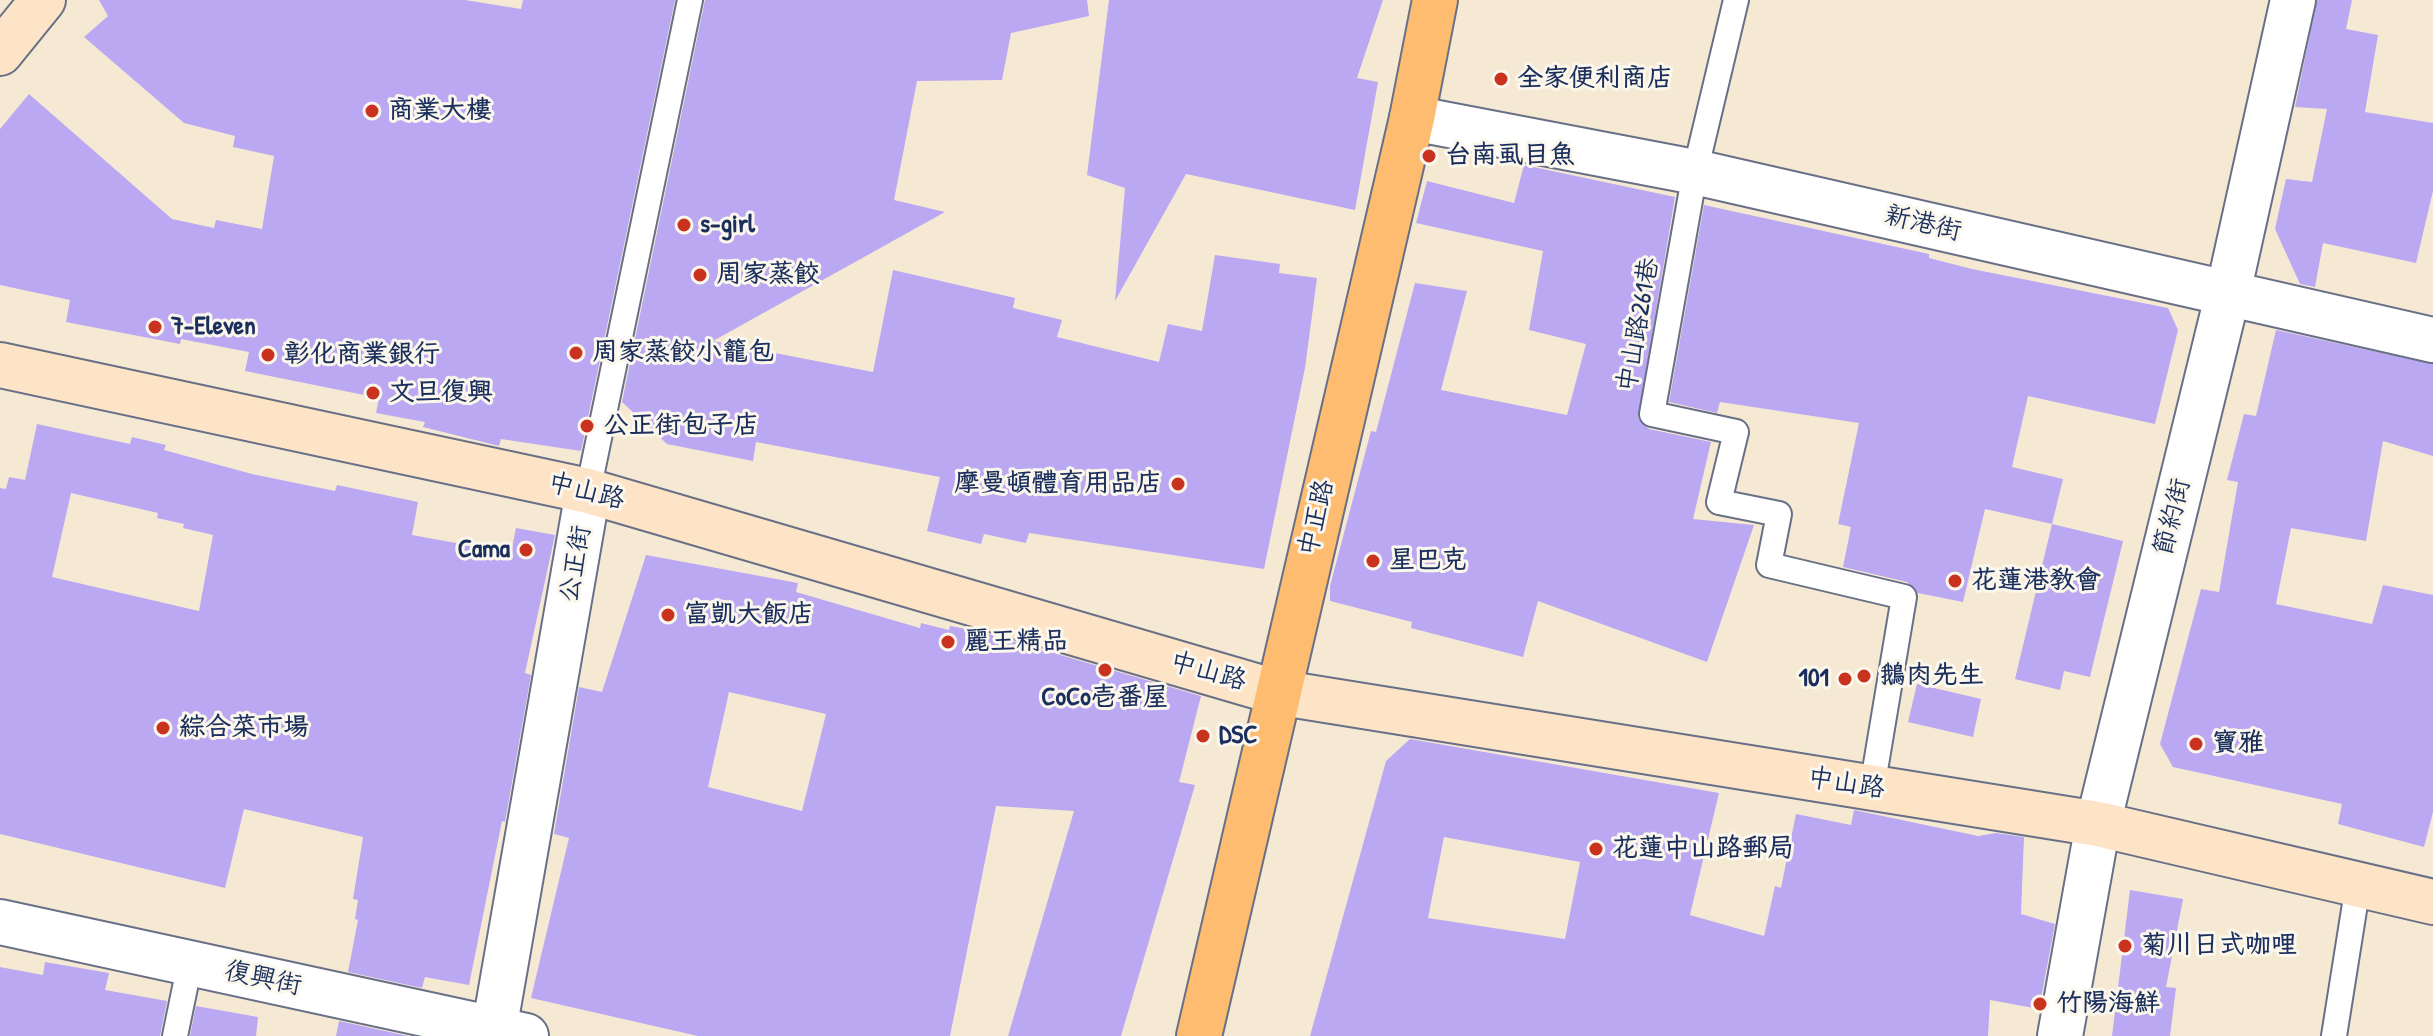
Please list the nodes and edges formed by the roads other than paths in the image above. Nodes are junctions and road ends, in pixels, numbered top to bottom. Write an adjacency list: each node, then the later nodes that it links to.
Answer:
1 (43, 0): 6 (street)
2 (690, 0): 12 (lane, 公正街)
3 (1435, 0): 7 (main road, 中正路)
4 (1736, 0): 8 (lane)
5 (2293, 0): 9 (street, 節約街)
6 (0, 53)
7 (1412, 118): 8 (street, 新港街); 13 (main road, 中正路)
8 (1695, 172): 9 (street, 新港街); 14 (lane, 中山路261巷)
9 (2228, 293): 10 (street, 新港街); 15 (street, 節約街)
10 (2433, 340)
11 (0, 365): 12 (street, 中山路)
12 (588, 491): 13 (street, 中山路); 20 (street, 公正街)
13 (1276, 692): 14 (street, 中山路); 22 (main road, 中正路)
14 (1872, 788): 15 (street, 中山路)
15 (2098, 824): 16 (street, 中山路); 23 (street, 節約街)
16 (2358, 885): 17 (street, 中山路); 24 (lane)
17 (2433, 902)
18 (0, 922): 19 (street, 復興街)
19 (190, 963): 20 (street, 復興街); 21 (lane)
20 (505, 1034)
21 (175, 1036)
22 (1199, 1036)
23 (2060, 1036)
24 (2334, 1036)

